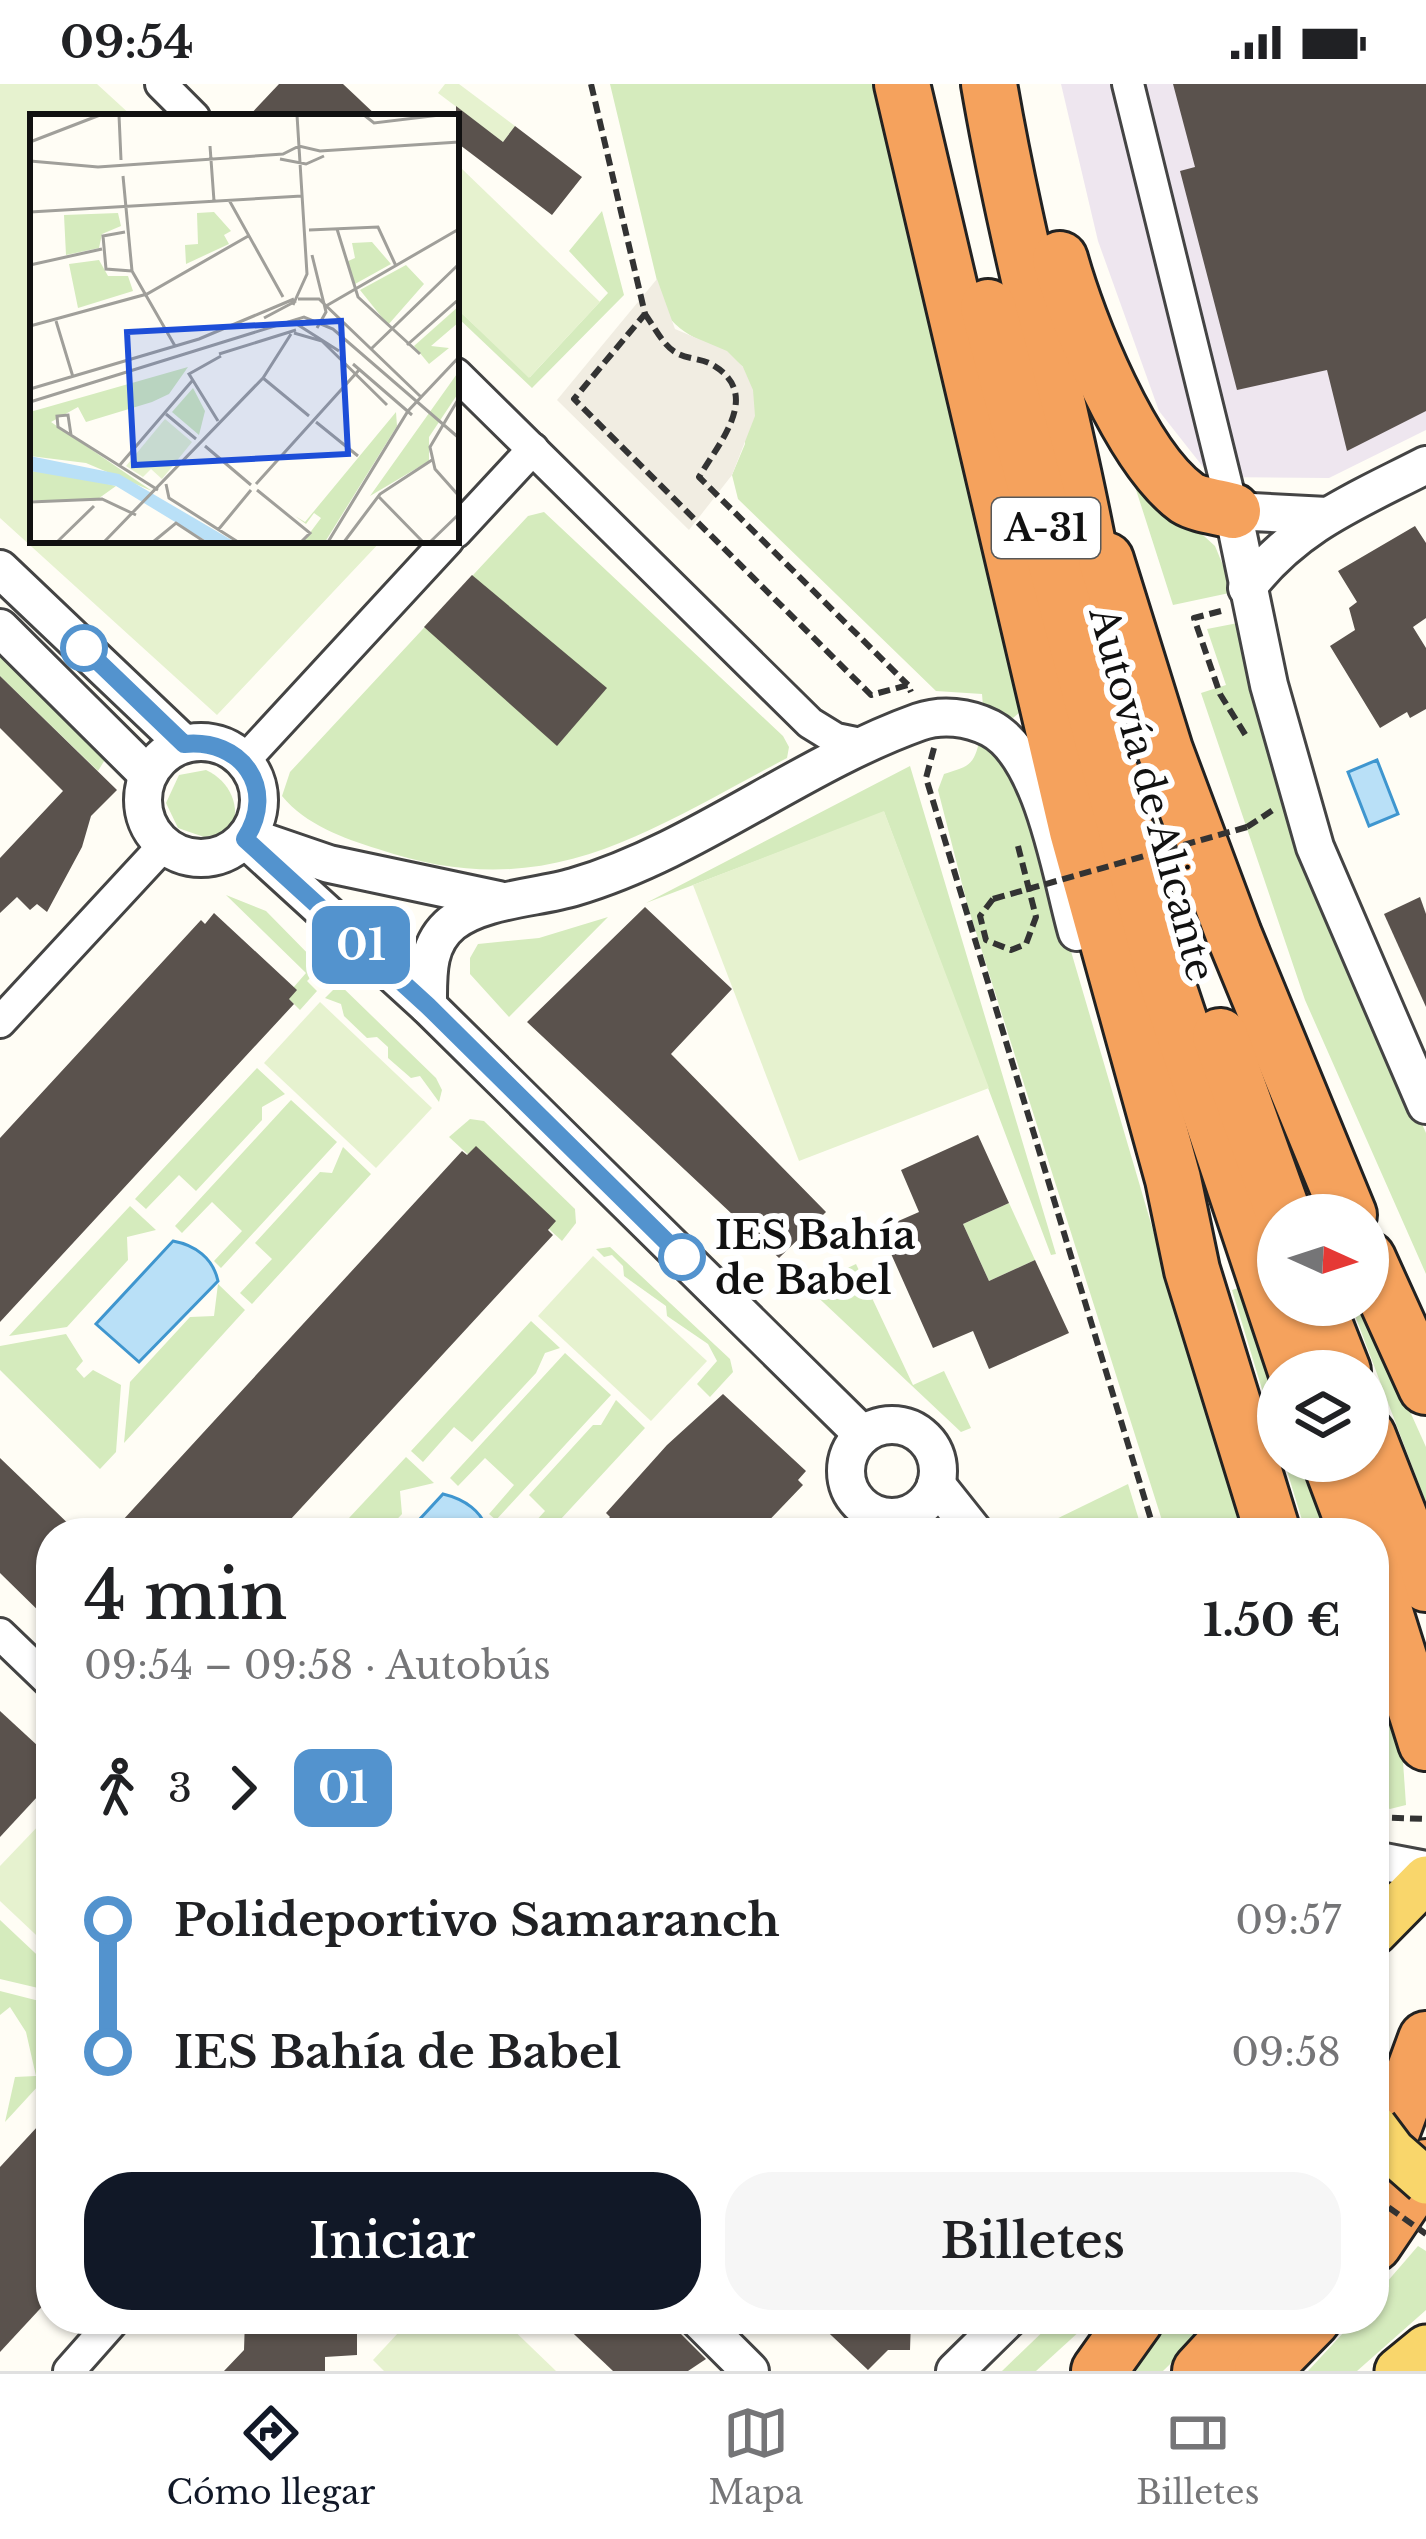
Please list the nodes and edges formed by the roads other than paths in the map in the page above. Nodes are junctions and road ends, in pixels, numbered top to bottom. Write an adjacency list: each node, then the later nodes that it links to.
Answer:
1 (160, 84): 6 (street)
2 (902, 84): 30 (highway)
3 (929, 84): 32 (highway, Autovía de Alicante / A-31)
4 (992, 84): 9 (highway, Autovía de Alicante / A-31); 11 (highway)
5 (1128, 84): 11 (street)
6 (191, 114)
7 (459, 377): 8 (street)
8 (533, 449): 13 (street); 19 (street)
9 (1073, 454): 28 (highway, Autovía de Alicante / A-31); 29 (highway)
10 (1426, 465): 12 (street)
11 (1233, 511): 12 (street); 16 (street)
12 (1327, 516): 16 (street)
13 (459, 529)
14 (445, 543): 20 (street)
15 (0, 569): 18 (street)
16 (1242, 597): 27 (street)
17 (0, 628): 21 (street)
18 (184, 744): 20 (street); 21 (street)
19 (865, 745): 24 (street); 30 (street)
20 (243, 761): 22 (street)
21 (148, 775): 23 (street)
22 (246, 838): 23 (street); 24 (street); 25 (street)
23 (164, 845): 26 (street)
24 (512, 901): 25 (street)
25 (428, 1006): 34 (street)
26 (0, 1022)
27 (1426, 1105)
28 (1277, 1194)
29 (1341, 1194)
30 (1192, 1270): 41 (highway)
31 (1389, 1305): 33 (highway)
32 (1289, 1350)
33 (1426, 1387)
34 (863, 1435): 37 (street); 38 (street)
35 (1338, 1482): 42 (highway)
36 (1386, 1482): 43 (highway)
37 (936, 1484): 39 (street); 40 (street)
38 (850, 1518)
39 (860, 1518)
40 (963, 1518)
41 (1268, 1518)
42 (1351, 1518)
43 (1426, 1584)
44 (1389, 1616): 47 (highway)
45 (0, 1634): 46 (street)
46 (36, 1669)
47 (1426, 1743)
48 (1409, 1869): 49 (main road)
49 (1389, 1906)
50 (1426, 2039): 51 (highway)
51 (1389, 2137)
52 (1389, 2147): 54 (main road, bridge)
53 (1426, 2167): 55 (highway)
54 (1426, 2181)
55 (1389, 2222)
56 (102, 2334): 64 (street)
57 (713, 2334): 65 (street)
58 (993, 2334): 66 (street)
59 (1114, 2334): 67 (main road)
60 (1123, 2334): 68 (highway)
61 (1234, 2334): 69 (highway)
62 (1298, 2334): 70 (highway)
63 (1426, 2348): 71 (main road)
64 (69, 2371)
65 (750, 2371)
66 (955, 2371)
67 (1071, 2371)
68 (1100, 2371)
69 (1200, 2371)
70 (1262, 2371)
71 (1398, 2371)

